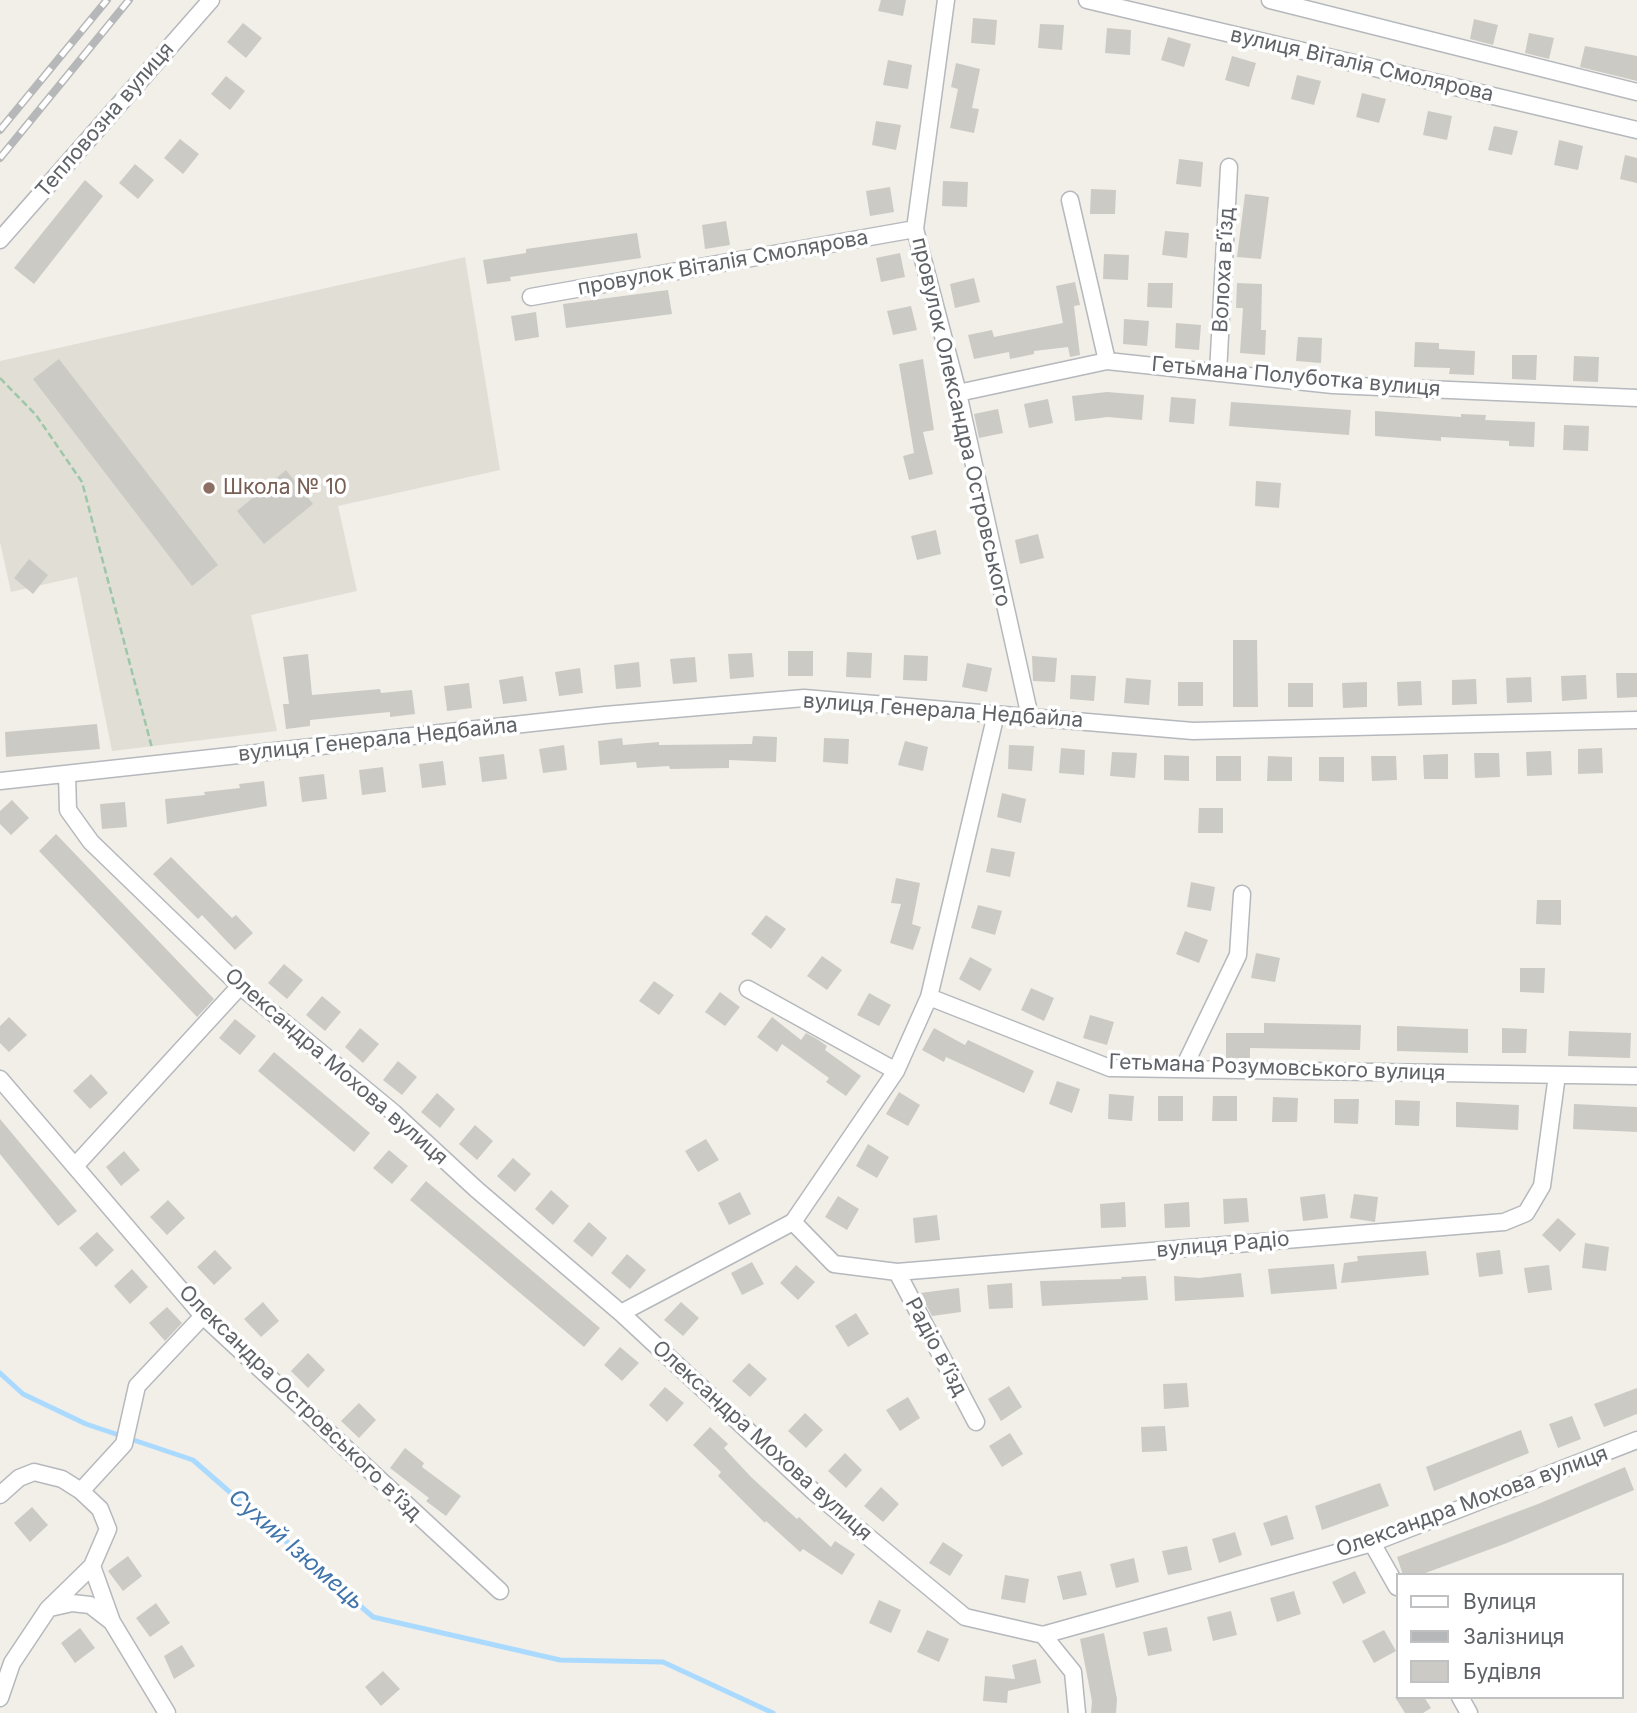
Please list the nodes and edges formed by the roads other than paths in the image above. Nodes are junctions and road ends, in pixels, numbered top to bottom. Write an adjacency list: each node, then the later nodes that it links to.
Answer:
1 (211, 0): 10 (street, Тепловозна вулиця)
2 (946, 0): 9 (street, провулок Олександра Островського)
3 (1087, 0): 6 (street, вулиця Віталія Смолярова)
4 (1280, 1): 5 (street, вулиця Віталія Смолярова)
5 (1637, 92)
6 (1637, 130)
7 (1229, 167): 13 (street, Волоха в’їзд)
8 (1070, 200): 12 (street)
9 (915, 229): 11 (street, провулок Віталія Смолярова); 14 (street, провулок Олександра Островського)
10 (0, 240)
11 (531, 297)
12 (1107, 361): 13 (street, Гетьмана Полуботка вулиця); 14 (street, Гетьмана Полуботка вулиця)
13 (1218, 373): 15 (street, Гетьмана Полуботка вулиця)
14 (958, 393): 17 (street, провулок Олександра Островського)
15 (1637, 398)
16 (996, 714): 17 (street, вулиця Генерала Недбайла); 19 (street, вулиця Генерала Недбайла); 24 (street)
17 (1030, 717): 18 (street, вулиця Генерала Недбайла)
18 (1637, 720)
19 (67, 775): 20 (street, вулиця Генерала Недбайла); 22 (street, Олександра Мохова вулиця)
20 (0, 781)
21 (1242, 894): 25 (street)
22 (240, 986): 30 (street); 33 (street, Олександра Мохова вулиця)
23 (748, 989): 26 (street)
24 (929, 997): 25 (street, Гетьмана Розумовського вулиця); 26 (street)
25 (1183, 1069): 27 (street, Гетьмана Розумовського вулиця)
26 (897, 1070): 31 (street)
27 (1557, 1075): 28 (street, Гетьмана Розумовського вулиця); 32 (street, вулиця Радіо)
28 (1637, 1076)
29 (0, 1079): 30 (street, Олександра Островського в’їзд)
30 (75, 1166): 34 (street, Олександра Островського в’їзд)
31 (793, 1222): 32 (street, вулиця Радіо); 33 (street)
32 (897, 1272): 35 (street, Радіо в’їзд)
33 (621, 1313): 45 (street, Олександра Мохова вулиця)
34 (203, 1316): 37 (street); 42 (street, Олександра Островського в’їзд)
35 (976, 1422)
36 (1637, 1440): 39 (street, Олександра Мохова вулиця)
37 (81, 1491): 38 (street); 40 (street)
38 (0, 1495)
39 (1372, 1543): 41 (street); 45 (street, Олександра Мохова вулиця)
40 (92, 1566): 43 (street); 44 (street)
41 (1396, 1585)
42 (500, 1591)
43 (48, 1609): 44 (street); 46 (street)
44 (112, 1622): 47 (street)
45 (1043, 1635): 48 (street)
46 (0, 1698)
47 (167, 1713)
48 (1077, 1713)

